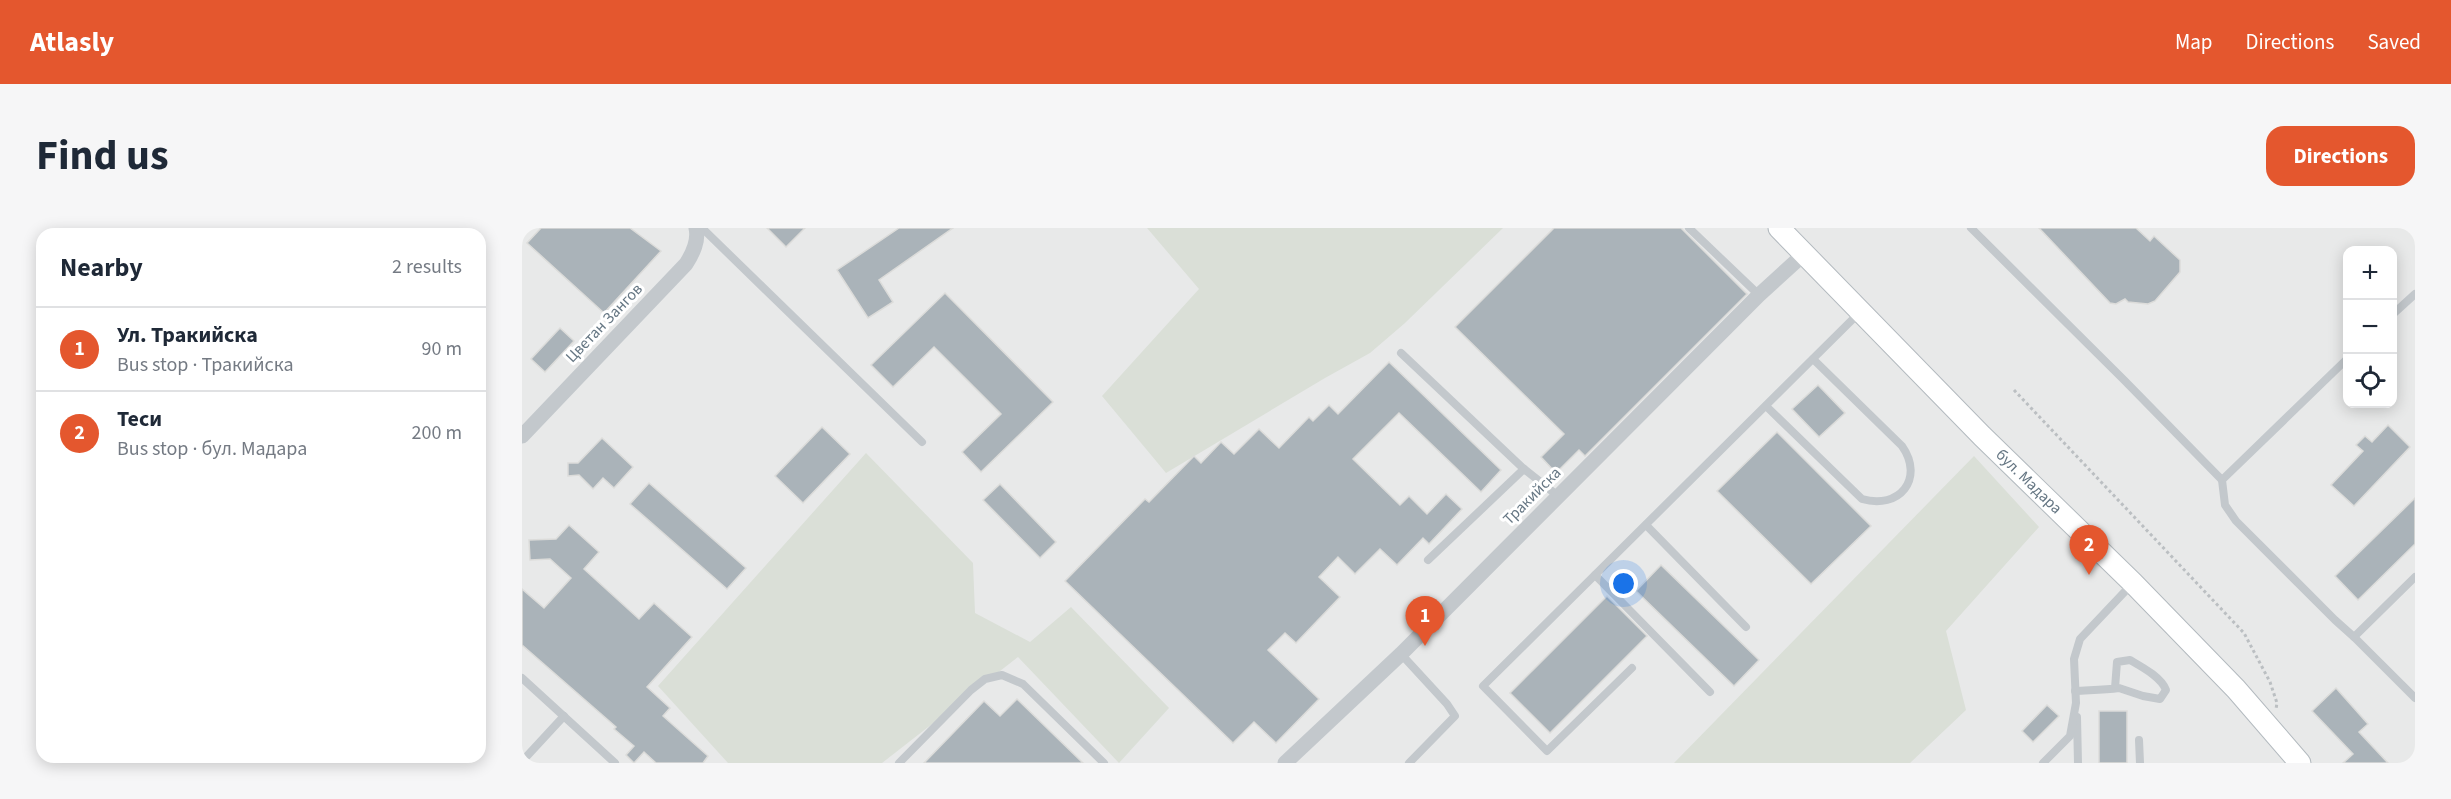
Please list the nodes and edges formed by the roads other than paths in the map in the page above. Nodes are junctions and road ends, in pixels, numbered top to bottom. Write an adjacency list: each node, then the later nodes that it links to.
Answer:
1 (696, 228): 15 (street, Цветан Зангов)
2 (702, 228): 16 (lane)
3 (1689, 228): 8 (lane)
4 (1779, 228): 6 (main road, бул. Мадара)
5 (1971, 228): 18 (lane)
6 (1804, 254): 8 (street, Тракийска); 10 (main road, бул. Мадара)
7 (2415, 294): 9 (lane)
8 (1759, 295): 19 (street, Тракийска)
9 (2397, 310)
10 (1860, 312): 12 (lane); 24 (main road, бул. Мадара)
11 (1401, 353): 17 (lane)
12 (1813, 359): 14 (lane); 14 (lane)
13 (2343, 363): 18 (lane)
14 (1766, 406): 20 (lane)
15 (522, 436)
16 (922, 442)
17 (1524, 469): 19 (lane); 21 (lane)
18 (2222, 480): 26 (lane)
19 (1558, 496): 27 (street, Тракийска)
20 (1646, 525): 22 (lane); 25 (lane)
21 (1428, 560)
22 (1595, 575): 28 (lane); 32 (lane)
23 (2415, 577): 26 (lane)
24 (2133, 583): 31 (lane); 46 (main road, бул. Мадара)
25 (1746, 627)
26 (2354, 637): 33 (lane)
27 (1401, 654): 41 (street, Тракийска); 42 (lane)
28 (1632, 668)
29 (522, 678): 35 (lane)
30 (2115, 688): 30 (lane); 31 (lane)
31 (2075, 691): 34 (lane)
32 (1710, 692)
33 (2415, 698)
34 (2076, 703): 43 (lane); 44 (lane)
35 (564, 716): 37 (lane); 38 (lane)
36 (2139, 740): 45 (lane)
37 (526, 756)
38 (615, 763)
39 (899, 763): 40 (lane)
40 (1104, 763)
41 (1285, 763)
42 (1409, 763)
43 (2043, 763)
44 (2078, 763)
45 (2140, 763)
46 (2300, 763)

